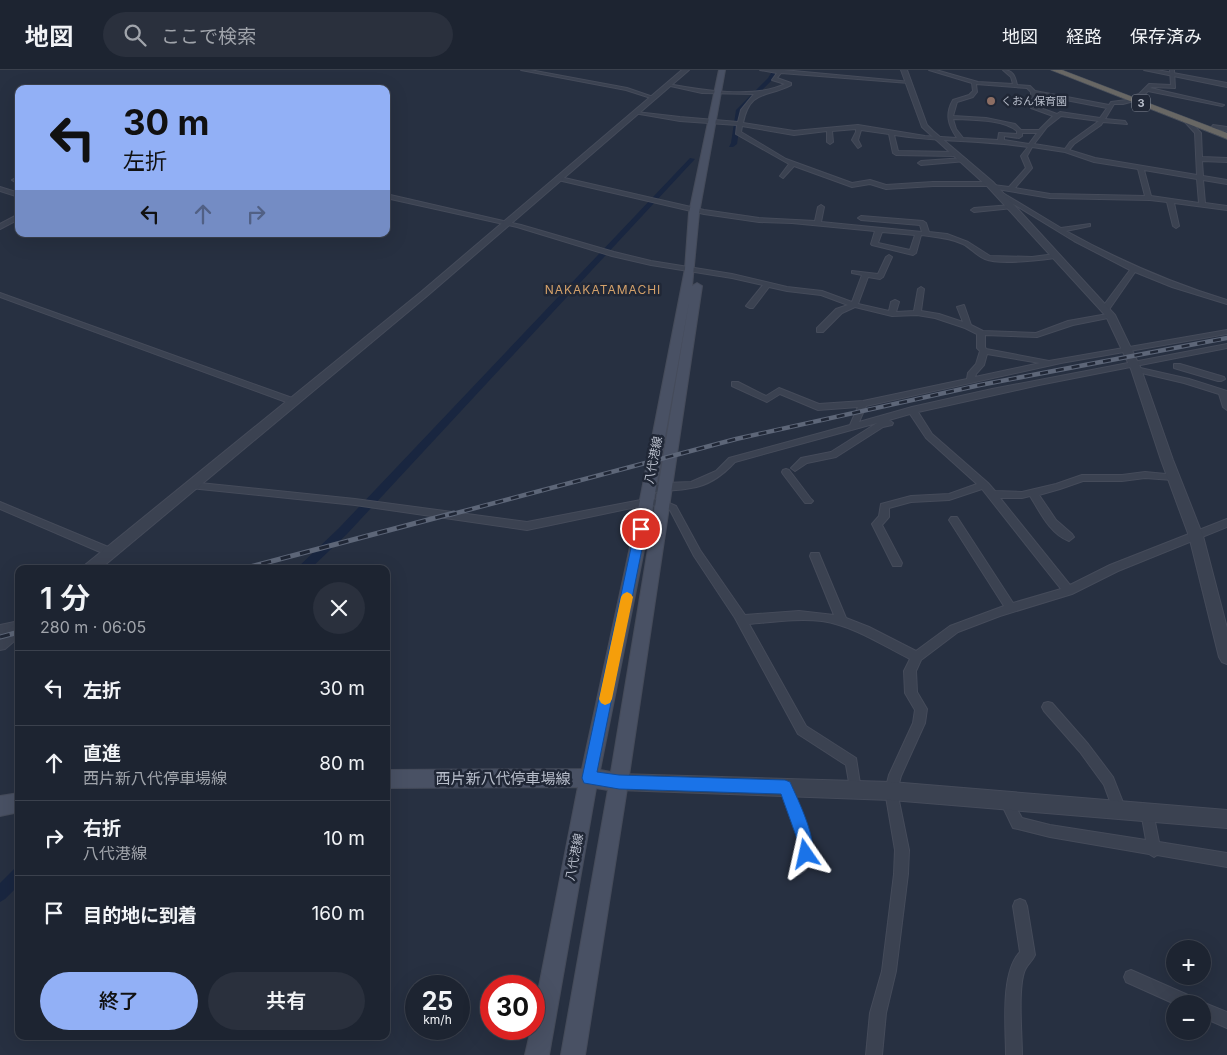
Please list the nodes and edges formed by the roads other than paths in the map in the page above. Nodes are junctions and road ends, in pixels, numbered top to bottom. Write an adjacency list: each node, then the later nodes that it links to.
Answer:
1 (523, 70): 24 (street)
2 (686, 70): 17 (street)
3 (722, 70): 21 (main road, 八代港線)
4 (729, 70): 21 (main road, 八代港線)
5 (762, 70): 6 (street)
6 (766, 70): 13 (street)
7 (904, 70): 15 (street)
8 (931, 70): 16 (street)
9 (1005, 70): 18 (street)
10 (1055, 70): 25 (highway, 3)
11 (1064, 70): 25 (highway, 3)
12 (1147, 70): 14 (street)
13 (780, 71): 15 (street); 23 (street)
14 (1172, 72): 19 (street); 20 (street)
15 (909, 82): 43 (street)
16 (974, 83): 18 (street); 30 (street)
17 (668, 85): 21 (street); 24 (street)
18 (1015, 85): 22 (street)
19 (1227, 85)
20 (1147, 89): 25 (street); 26 (street)
21 (721, 92): 23 (street); 33 (main road, 八代港線)
22 (1033, 92): 27 (street); 29 (street)
23 (761, 93): 33 (street)
24 (654, 98): 28 (street)
25 (1133, 98): 27 (street); 32 (highway, 3); 36 (highway, 3)
26 (1222, 105)
27 (1110, 107): 31 (street)
28 (636, 112): 33 (street); 58 (street)
29 (1056, 116): 31 (street); 40 (street)
30 (950, 117): 39 (street); 44 (street)
31 (1103, 120): 34 (street); 49 (street)
32 (1187, 121): 42 (highway, 3); 51 (street)
33 (729, 123): 38 (street); 54 (street); 74 (main road, 八代港線)
34 (1125, 123)
35 (858, 127): 38 (street); 41 (street); 47 (street)
36 (1213, 127): 37 (street); 42 (highway, 3)
37 (1227, 129)
38 (829, 130): 46 (street)
39 (1020, 130): 40 (street); 45 (street)
40 (1040, 132): 48 (street)
41 (891, 133): 43 (street); 50 (street)
42 (1227, 134)
43 (936, 138): 44 (street); 50 (street)
44 (960, 138): 45 (street)
45 (1002, 141): 48 (street)
46 (830, 142)
47 (858, 146)
48 (1031, 146): 49 (street); 62 (street)
49 (1066, 151): 55 (street)
50 (959, 157): 53 (street); 61 (street)
51 (1199, 158): 52 (street); 57 (street)
52 (1227, 160)
53 (921, 163)
54 (793, 164): 56 (street); 60 (street)
55 (1140, 167): 57 (street); 67 (street)
56 (783, 176)
57 (1199, 177): 59 (street); 69 (street)
58 (560, 179): 74 (street); 77 (street)
59 (1227, 182)
60 (948, 184): 61 (street); 64 (street)
61 (993, 187): 62 (street); 71 (street); 83 (street)
62 (1011, 189): 67 (street)
63 (0, 190): 65 (street)
64 (955, 192)
65 (15, 194)
66 (390, 197): 77 (street)
67 (1148, 198): 68 (street)
68 (1170, 200): 69 (street); 80 (street)
69 (1202, 204): 72 (street)
70 (821, 207): 78 (street)
71 (1011, 207): 73 (street); 86 (street)
72 (1227, 208)
73 (974, 210)
74 (700, 211): 78 (street); 88 (main road, 八代港線)
75 (15, 218): 81 (street)
76 (861, 218): 84 (street)
77 (506, 224): 88 (street); 118 (street)
78 (817, 224): 82 (street)
79 (1088, 225): 83 (street)
80 (1176, 226)
81 (0, 227)
82 (879, 230): 84 (street); 84 (street)
83 (1060, 230): 87 (street)
84 (922, 234): 86 (street)
85 (889, 256): 90 (street)
86 (1055, 256): 99 (street)
87 (1134, 269): 95 (street); 99 (street)
88 (694, 270): 91 (street); 126 (main road, 八代港線); 129 (main road, 八代港線)
89 (854, 272): 90 (street)
90 (866, 274): 96 (street)
91 (768, 284): 96 (street); 97 (street)
92 (922, 289): 100 (street)
93 (0, 296): 118 (street)
94 (895, 302): 101 (street)
95 (1227, 302)
96 (854, 305): 101 (street); 103 (street)
97 (750, 306)
98 (961, 307): 102 (street)
99 (1107, 312): 105 (street); 107 (street)
100 (917, 313): 101 (street); 102 (street)
101 (892, 314)
102 (968, 326): 105 (street)
103 (820, 330)
104 (1227, 332): 107 (street)
105 (981, 333): 108 (street)
106 (1227, 346): 110 (street)
107 (1128, 349): 109 (street); 110 (street)
108 (984, 351): 109 (street); 114 (street)
109 (1052, 363): 114 (street)
110 (1135, 366): 116 (street); 121 (street); 123 (street)
111 (1177, 366): 113 (street)
112 (1227, 372): 113 (street)
113 (1221, 379): 116 (street)
114 (971, 380): 119 (street)
115 (735, 384): 119 (street)
116 (1212, 390): 117 (street)
117 (1225, 394): 120 (street)
118 (292, 401): 124 (street)
119 (863, 404): 122 (street)
120 (1227, 407)
121 (914, 412): 122 (street); 125 (street); 130 (street)
122 (853, 427): 126 (street)
123 (1173, 477): 127 (street); 135 (street)
124 (190, 485): 129 (street); 137 (street)
125 (985, 485): 128 (street); 139 (street)
126 (665, 486): 129 (street); 131 (main road, 八代港線)
127 (1032, 492): 128 (street); 136 (street)
128 (992, 494): 141 (street)
129 (647, 496): 131 (street); 153 (main road, 八代港線)
130 (808, 501)
131 (662, 503): 143 (street); 155 (main road, 八代港線)
132 (0, 505): 137 (street)
133 (954, 520): 142 (street)
134 (1227, 523): 135 (street)
135 (1196, 536): 141 (street); 148 (street)
136 (1069, 537)
137 (110, 552): 140 (street)
138 (815, 556): 144 (street)
139 (898, 563)
140 (95, 565)
141 (1068, 591): 142 (street)
142 (1011, 608): 150 (street)
143 (741, 620): 144 (street); 157 (street)
144 (842, 621): 150 (street)
145 (15, 627): 146 (street)
146 (0, 630)
147 (15, 630): 149 (street)
148 (1224, 638): 151 (street)
149 (0, 644)
150 (917, 657): 158 (street)
151 (1227, 657)
152 (1048, 707): 162 (street)
153 (589, 778): 154 (main road, 西片新八代停車場線); 155 (main road, 西片新八代停車場線); 173 (main road, 八代港線)
154 (390, 779)
155 (619, 782): 156 (street); 174 (main road, 八代港線)
156 (785, 787): 157 (street); 167 (street)
157 (855, 790): 158 (street)
158 (891, 792): 159 (street); 175 (street)
159 (1006, 801): 162 (street); 165 (street)
160 (15, 803): 161 (main road)
161 (0, 806)
162 (1120, 810): 163 (street)
163 (1147, 812): 164 (street); 165 (street)
164 (1227, 819)
165 (1154, 850): 166 (street)
166 (1227, 860)
167 (798, 868)
168 (1020, 906): 176 (street)
169 (1131, 977): 170 (street)
170 (1172, 995)
171 (1211, 1013): 172 (street)
172 (1227, 1020)
173 (537, 1055)
174 (573, 1055)
175 (874, 1055)
176 (1014, 1055)

